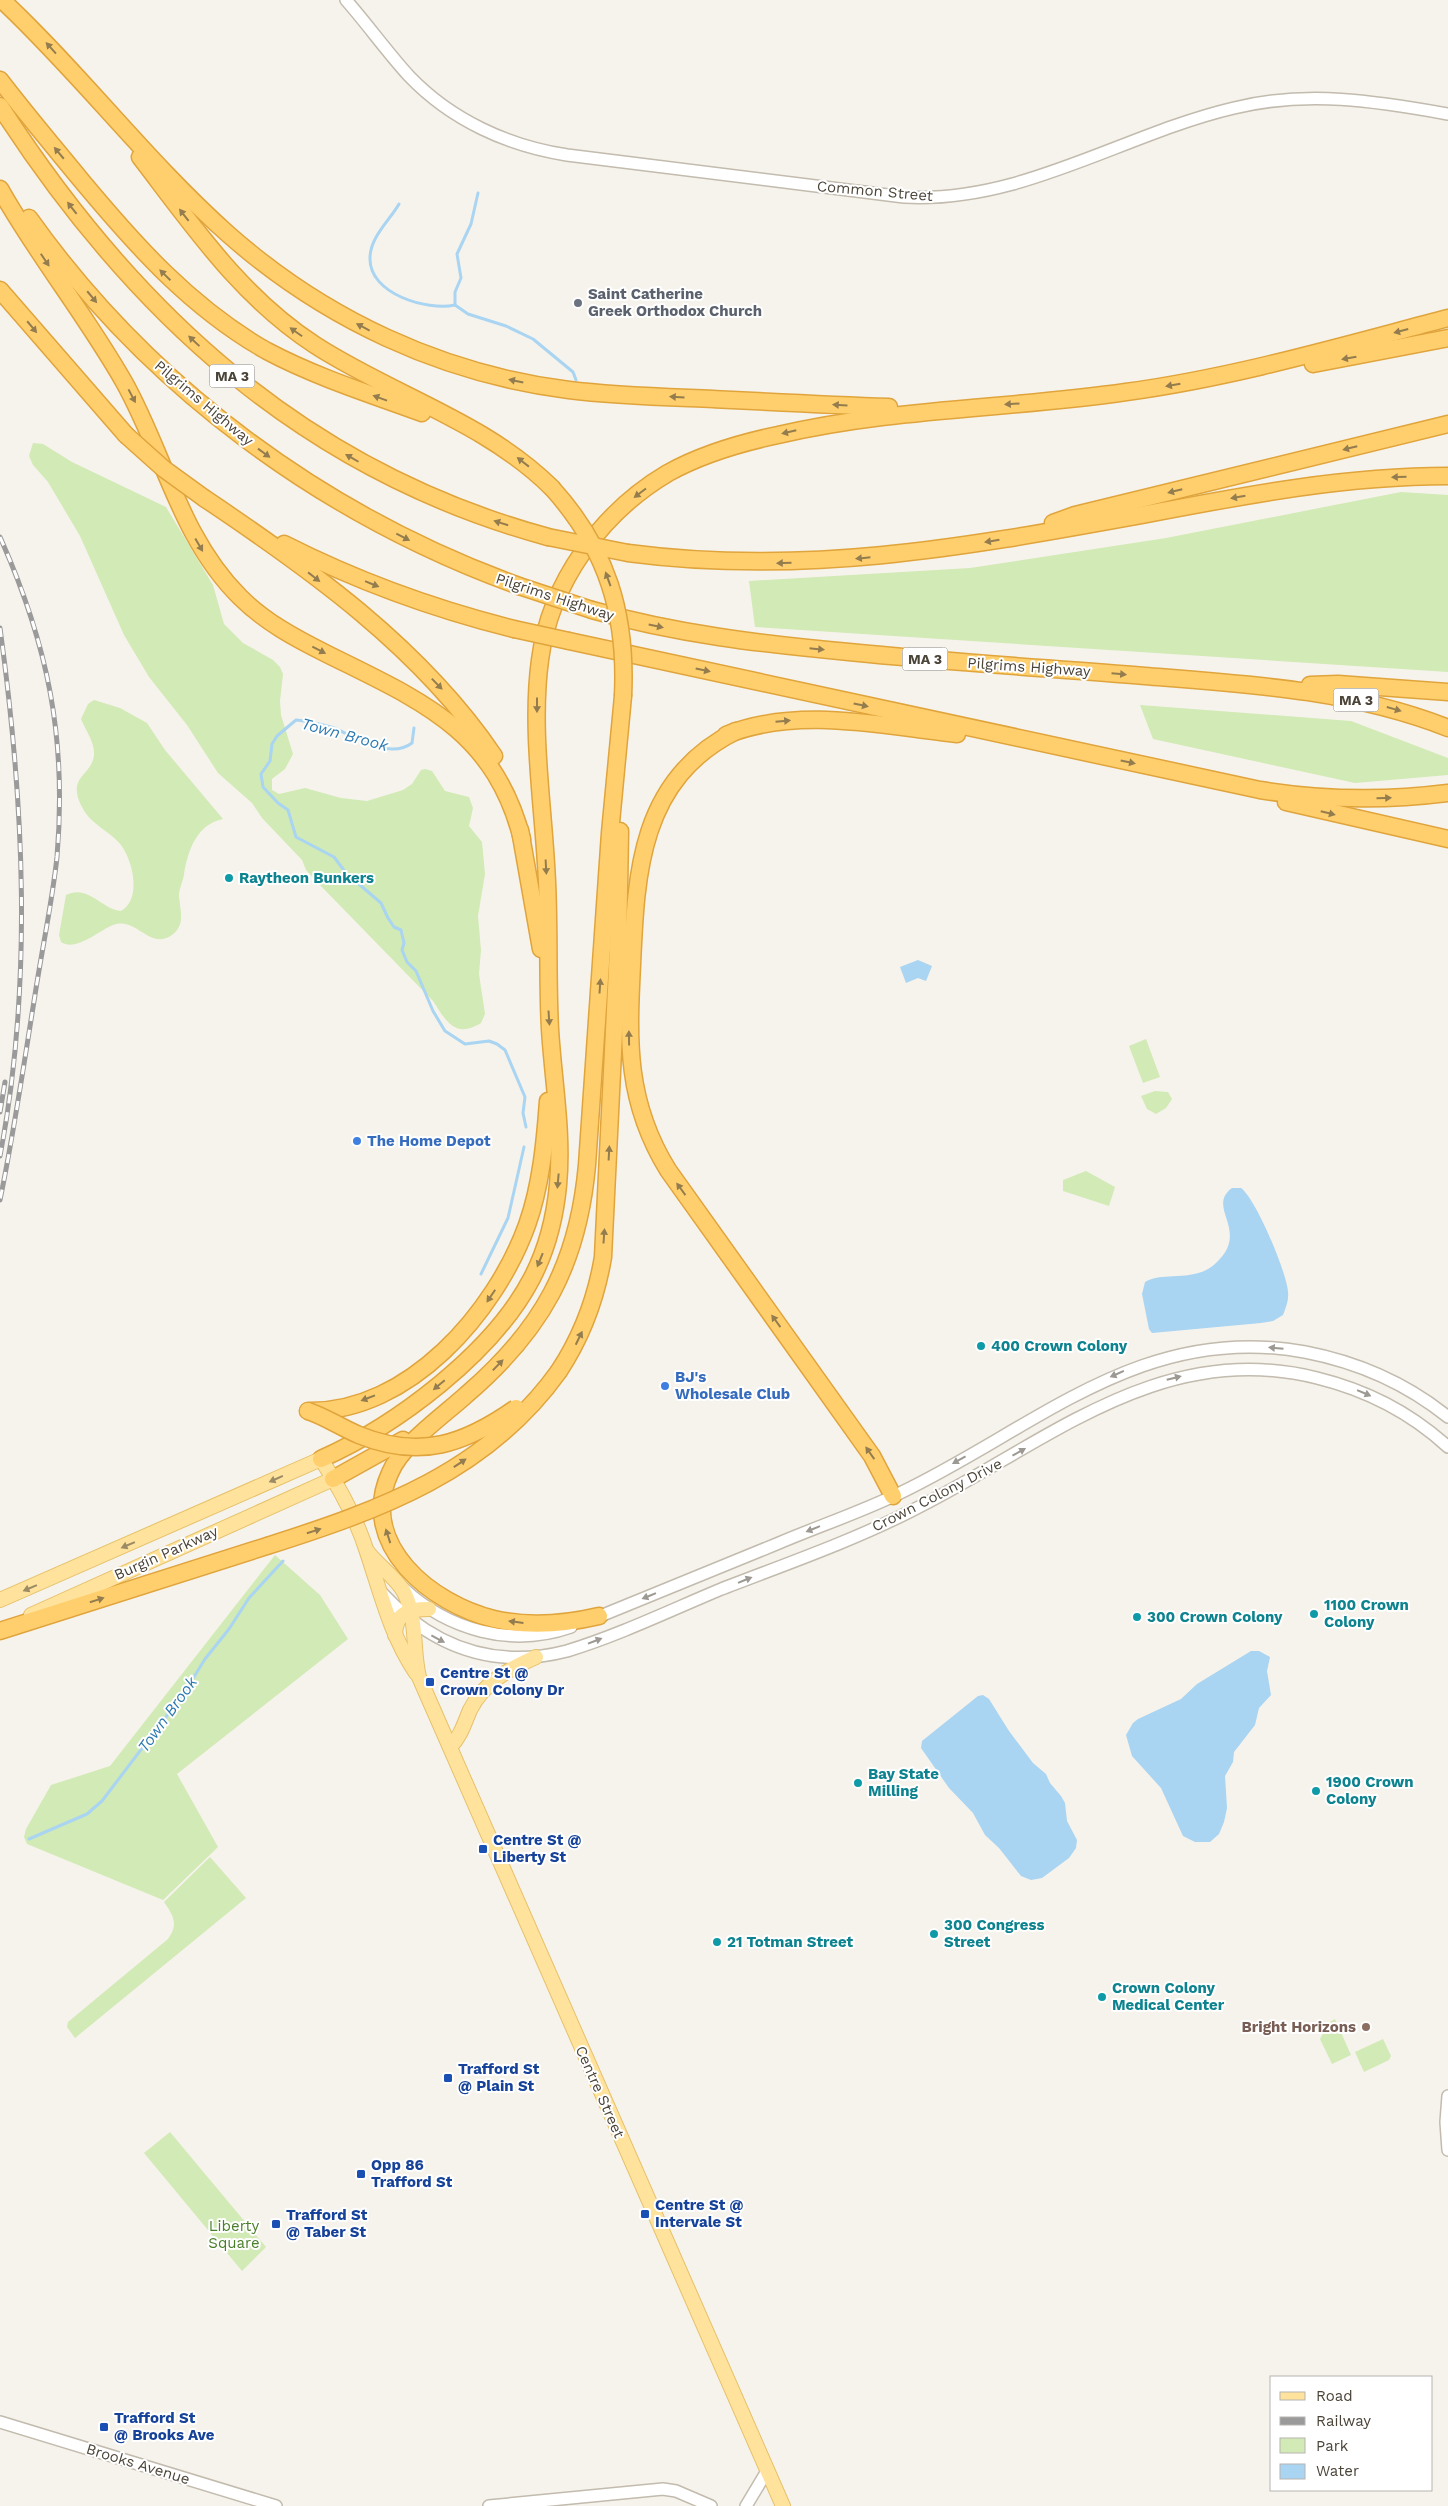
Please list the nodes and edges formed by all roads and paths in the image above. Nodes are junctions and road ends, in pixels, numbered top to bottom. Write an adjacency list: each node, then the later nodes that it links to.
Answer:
1 (3, 0): 4 (highway, one-way to 1)
2 (346, 0): 6 (street, Common Street)
3 (0, 80): 15 (highway, one-way to 3)
4 (83, 84): 13 (highway, one-way to 4); 15 (highway, one-way to 4)
5 (0, 106): 18 (highway, MA 3, one-way to 5, bridge)
6 (1448, 114)
7 (0, 175): 19 (highway, Pilgrims Highway / MA 3, one-way to 19, bridge)
8 (0, 189): 27 (highway, one-way to 27)
9 (0, 290): 17 (highway, one-way to 17, bridge)
10 (1448, 318): 12 (highway, one-way to 12)
11 (1448, 338): 12 (highway, one-way to 12)
12 (1221, 377): 13 (highway, one-way to 13)
13 (976, 406): 30 (highway, one-way to 30)
14 (1448, 424): 18 (highway, one-way to 18)
15 (491, 441): 21 (highway, one-way to 15, bridge)
16 (1448, 476): 18 (highway, MA 3, one-way to 18)
17 (204, 498): 24 (highway, one-way to 24, bridge); 27 (highway, one-way to 27)
18 (1016, 537)
19 (1260, 687): 20 (highway); 22 (highway, MA 3, one-way to 22)
20 (1448, 692)
21 (623, 696): 29 (highway); 33 (highway, one-way to 21)
22 (1448, 728)
23 (736, 731): 24 (highway, one-way to 24); 29 (highway); 38 (highway, one-way to 23)
24 (1080, 752): 25 (highway, one-way to 25)
25 (1180, 773): 26 (highway, one-way to 26); 28 (highway, one-way to 28)
26 (1448, 793)
27 (522, 839): 30 (highway)
28 (1448, 839)
29 (618, 948): 32 (highway, one-way to 29)
30 (547, 988): 31 (highway, one-way to 31)
31 (551, 1049): 32 (highway, one-way to 32, bridge); 36 (highway, one-way to 36)
32 (559, 1371): 46 (highway, one-way to 32, bridge)
33 (449, 1410): 37 (highway); 45 (highway, one-way to 33)
34 (1448, 1418): 38 (street, Crown Colony Drive, one-way to 38)
35 (1448, 1447): 48 (street, Crown Colony Drive, one-way to 35)
36 (321, 1459): 37 (main road, Centre Street); 42 (main road, Burgin Parkway, one-way to 42)
37 (333, 1479): 39 (main road, Centre Street); 46 (main road, Burgin Parkway)
38 (893, 1496): 45 (street, Crown Colony Drive, one-way to 45)
39 (367, 1551): 40 (main road, Centre Street); 41 (main road, Centre Street)
40 (392, 1576): 43 (street, Crown Colony Drive); 44 (main road, Centre Street)
41 (375, 1584): 44 (street, Crown Colony Drive); 47 (main road, Centre Street)
42 (0, 1600)
43 (429, 1609): 44 (main road); 45 (street, Crown Colony Drive)
44 (409, 1615): 47 (main road); 48 (street, Crown Colony Drive, one-way to 48); 49 (main road, Centre Street)
45 (599, 1616)
46 (0, 1630)
47 (395, 1634): 49 (main road, Centre Street)
48 (536, 1657): 50 (main road)
49 (420, 1677): 50 (main road, Centre Street)
50 (450, 1747): 54 (main road, Centre Street)
51 (1448, 2096): 52 (street)
52 (1448, 2150)
53 (0, 2422): 55 (street, Brooks Avenue)
54 (767, 2471): 58 (street); 59 (main road, Centre Street)
55 (276, 2506)
56 (489, 2506): 57 (street)
57 (711, 2506)
58 (746, 2506)
59 (782, 2506)

